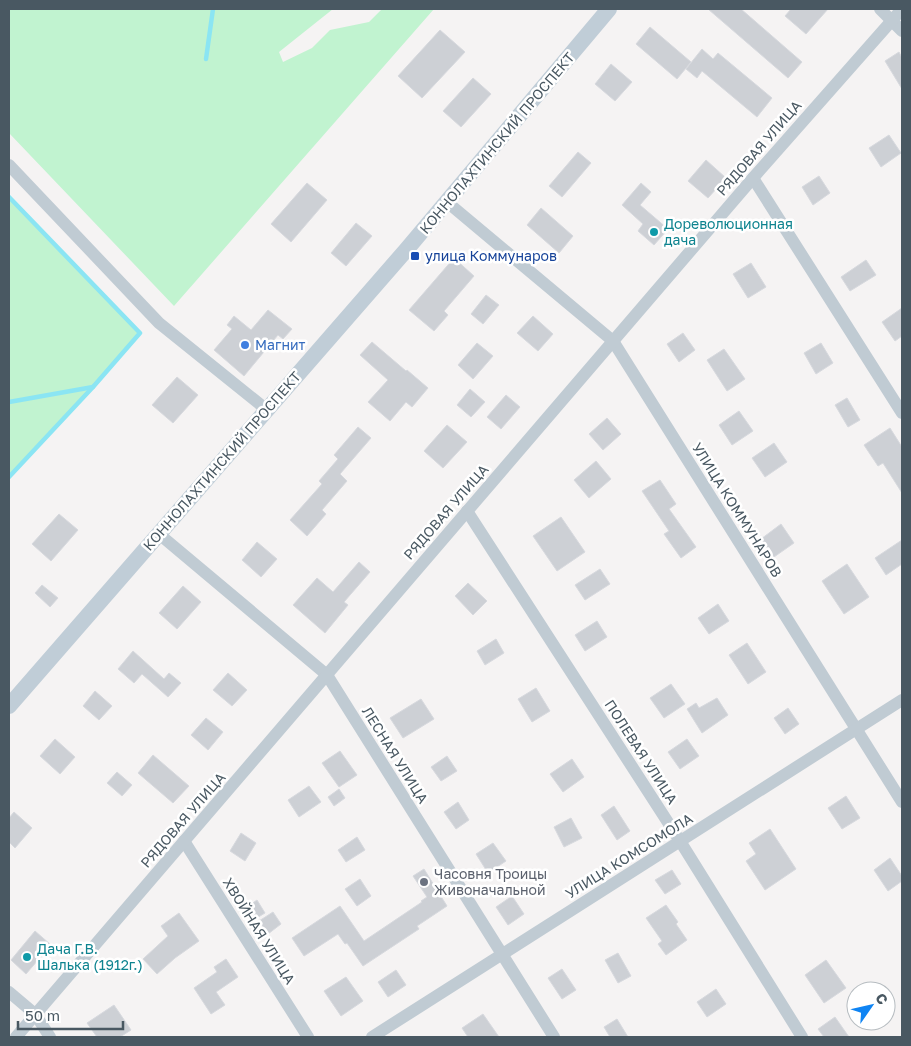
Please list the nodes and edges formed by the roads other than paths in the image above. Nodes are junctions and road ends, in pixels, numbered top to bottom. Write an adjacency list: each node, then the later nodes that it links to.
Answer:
1 (609, 9): 8 (main road, КОННОЛАХТИНСКИЙ ПРОСПЕКТ)
2 (880, 9): 4 (street)
3 (902, 9): 4 (street, РЯДОВАЯ УЛИЦА)
4 (893, 20): 5 (street); 7 (street, РЯДОВАЯ УЛИЦА)
5 (902, 31)
6 (9, 165): 10 (street)
7 (752, 178): 9 (street, РЯДОВАЯ УЛИЦА); 11 (street)
8 (447, 202): 9 (street, УЛИЦА КОММУНАРОВ); 10 (main road, КОННОЛАХТИНСКИЙ ПРОСПЕКТ)
9 (613, 341): 12 (street, РЯДОВАЯ УЛИЦА); 17 (street, УЛИЦА КОММУНАРОВ)
10 (267, 410): 13 (main road, КОННОЛАХТИНСКИЙ ПРОСПЕКТ)
11 (902, 413)
12 (467, 511): 14 (street, РЯДОВАЯ УЛИЦА); 20 (street, ПОЛЕВАЯ УЛИЦА)
13 (159, 534): 14 (street, ЛЕСНАЯ УЛИЦА); 16 (main road, КОННОЛАХТИНСКИЙ ПРОСПЕКТ)
14 (327, 675): 19 (street, РЯДОВАЯ УЛИЦА); 21 (street, ЛЕСНАЯ УЛИЦА)
15 (902, 700): 17 (street, УЛИЦА КОМСОМОЛА)
16 (9, 706)
17 (856, 729): 18 (street, УЛИЦА КОММУНАРОВ); 20 (street, УЛИЦА КОМСОМОЛА)
18 (902, 802)
19 (184, 841): 23 (street, РЯДОВАЯ УЛИЦА); 26 (street, ХВОЙНАЯ УЛИЦА)
20 (680, 841): 21 (street, УЛИЦА КОМСОМОЛА); 29 (street, ПОЛЕВАЯ УЛИЦА)
21 (502, 954): 27 (street, УЛИЦА КОМСОМОЛА); 28 (street, ЛЕСНАЯ УЛИЦА)
22 (9, 992): 23 (street)
23 (35, 1014): 24 (street, РЯДОВАЯ УЛИЦА); 25 (street)
24 (16, 1037)
25 (50, 1037)
26 (308, 1037)
27 (372, 1037)
28 (554, 1037)
29 (802, 1037)

